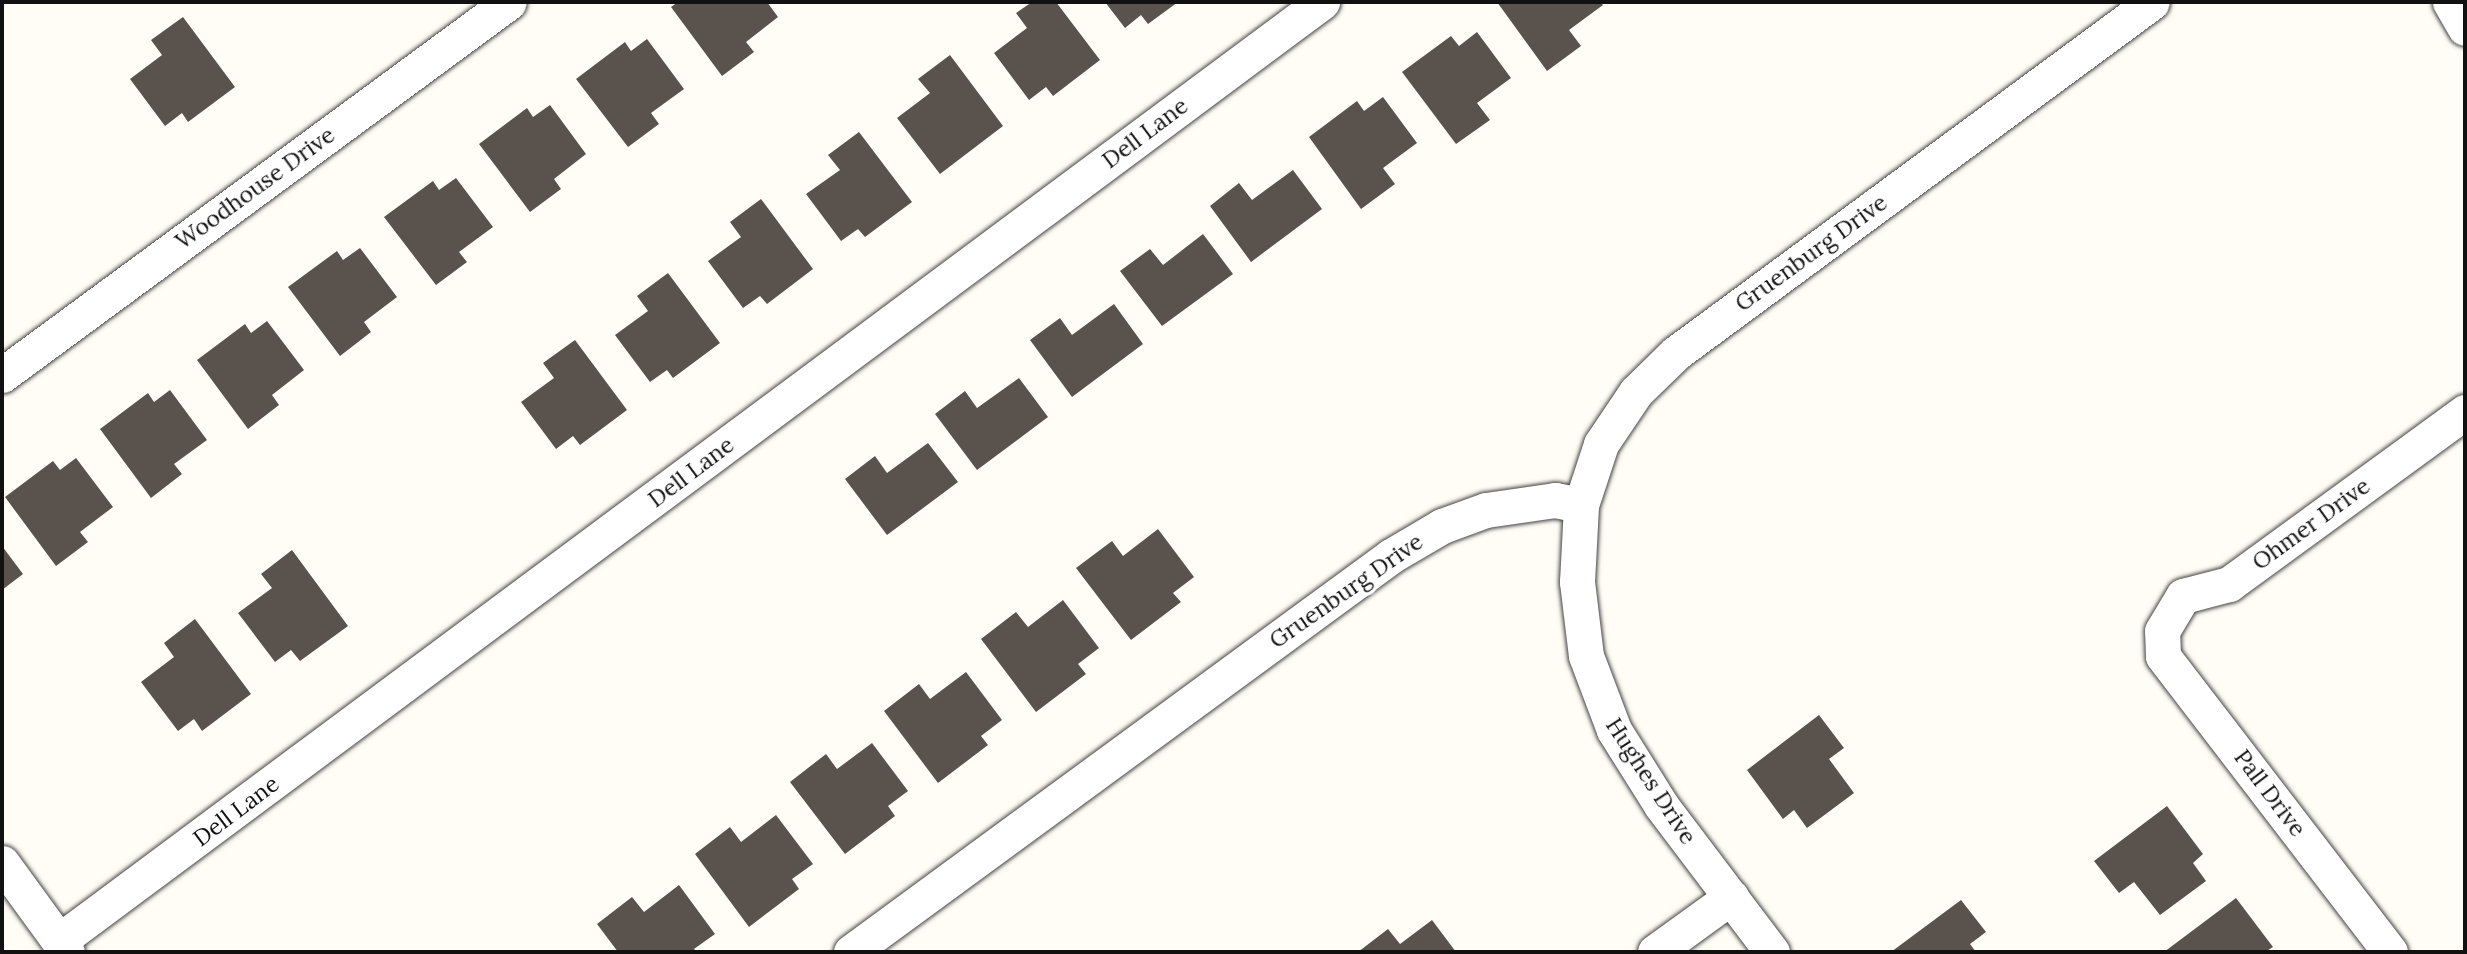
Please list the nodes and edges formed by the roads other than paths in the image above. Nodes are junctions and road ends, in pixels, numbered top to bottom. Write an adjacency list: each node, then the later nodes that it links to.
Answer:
1 (509, 2): 6 (street, Woodhouse Drive)
2 (1322, 2): 12 (street, Dell Lane)
3 (2152, 2): 8 (street, Gruenburg Drive)
4 (2450, 2): 5 (street)
5 (2465, 28)
6 (2, 375)
7 (2465, 411): 9 (street, Ohmer Drive)
8 (1581, 505): 11 (street, Hughes Drive); 13 (street, Gruenburg Drive)
9 (2162, 631): 16 (street, Pall Drive)
10 (2, 863): 12 (street)
11 (1731, 897): 14 (street); 15 (street, Hughes Drive)
12 (63, 947)
13 (851, 952)
14 (1656, 952)
15 (1772, 952)
16 (2390, 952)

